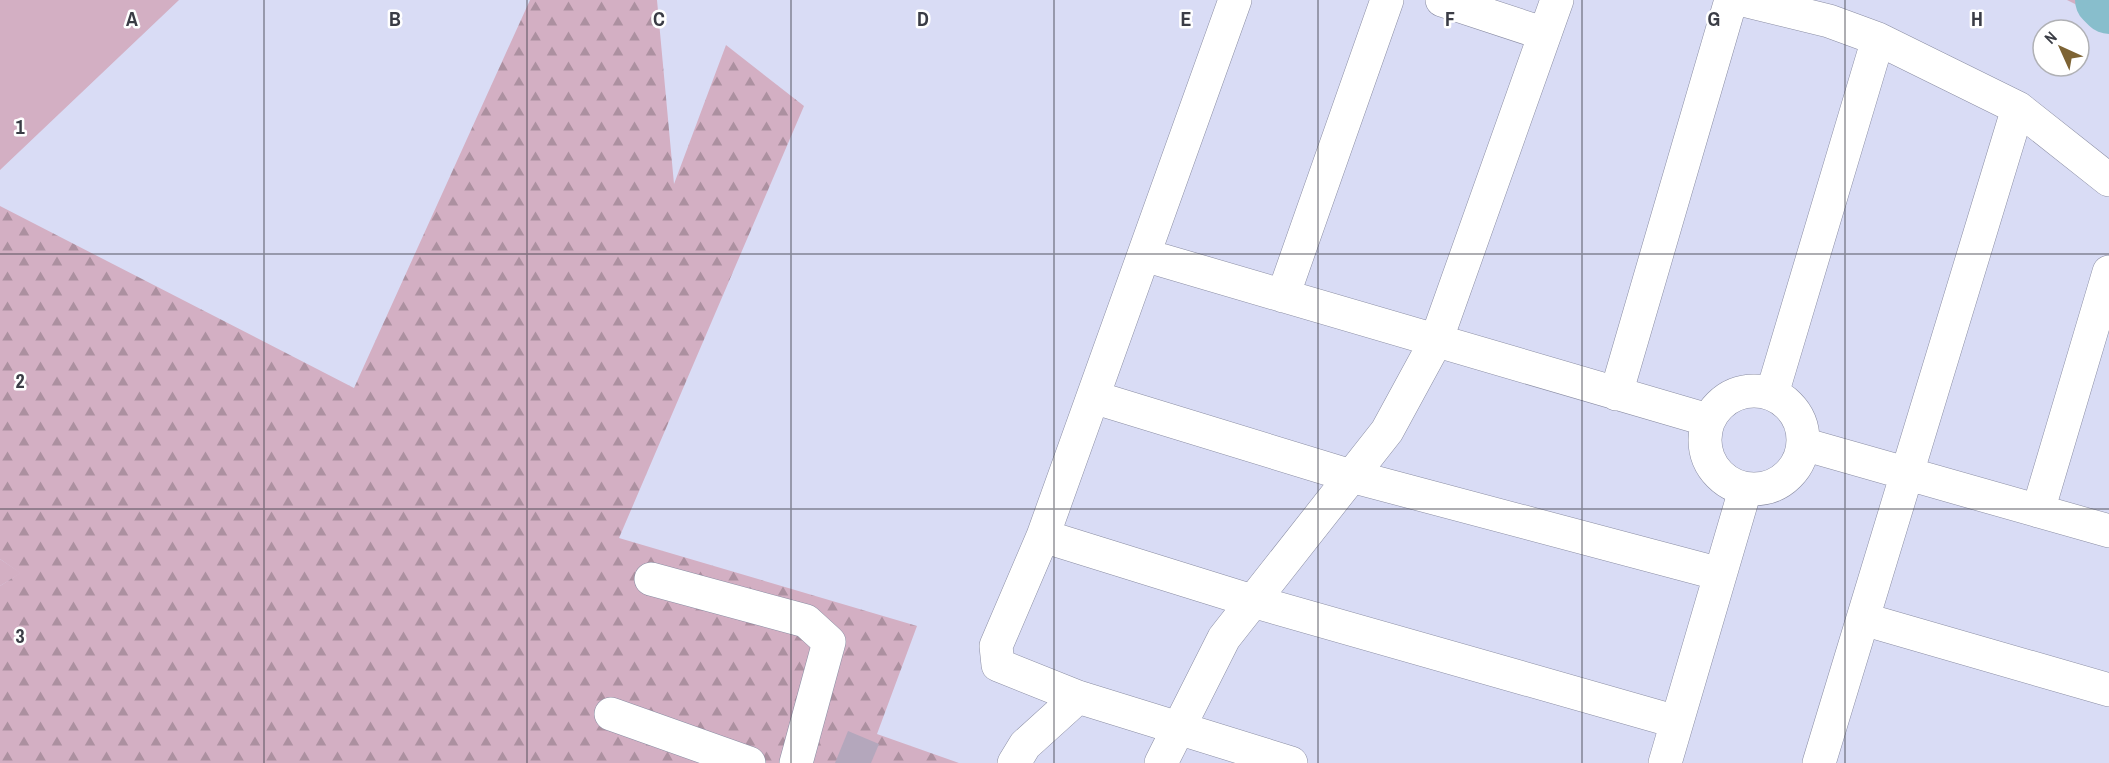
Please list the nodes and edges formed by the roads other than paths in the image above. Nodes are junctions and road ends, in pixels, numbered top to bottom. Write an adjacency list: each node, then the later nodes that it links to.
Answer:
1 (1235, 0): 11 (street)
2 (1387, 0): 13 (street)
3 (1442, 0): 7 (street)
4 (1557, 0): 7 (street)
5 (1731, 0): 15 (street)
6 (1743, 0): 8 (street)
7 (1545, 34): 14 (street)
8 (1878, 39): 9 (street); 16 (street)
9 (2018, 108): 10 (street); 20 (street)
10 (2109, 180)
11 (1144, 255): 13 (street); 17 (street)
12 (2109, 272): 23 (street)
13 (1283, 296): 14 (street)
14 (1436, 341): 15 (street); 21 (street)
15 (1616, 393): 18 (street)
16 (1772, 394): 18 (street); 19 (street)
17 (1093, 397): 21 (street); 25 (street)
18 (1708, 420): 22 (street)
19 (1803, 444): 20 (street); 22 (street)
20 (1907, 473): 23 (street); 29 (street)
21 (1351, 476): 26 (street); 28 (street)
22 (1745, 490): 26 (street)
23 (2038, 511): 24 (street)
24 (2109, 531)
25 (1042, 536): 28 (street); 31 (street)
26 (1720, 574): 33 (street)
27 (651, 579): 37 (street)
28 (1252, 601): 33 (street); 34 (street)
29 (1863, 619): 30 (street); 35 (street)
30 (2109, 690)
31 (1078, 697): 34 (street); 38 (street)
32 (611, 714): 36 (street)
33 (1677, 722): 41 (street)
34 (1178, 729): 39 (street); 40 (street)
35 (1821, 762)
36 (749, 763)
37 (796, 763)
38 (1014, 763)
39 (1161, 763)
40 (1291, 763)
41 (1665, 763)

